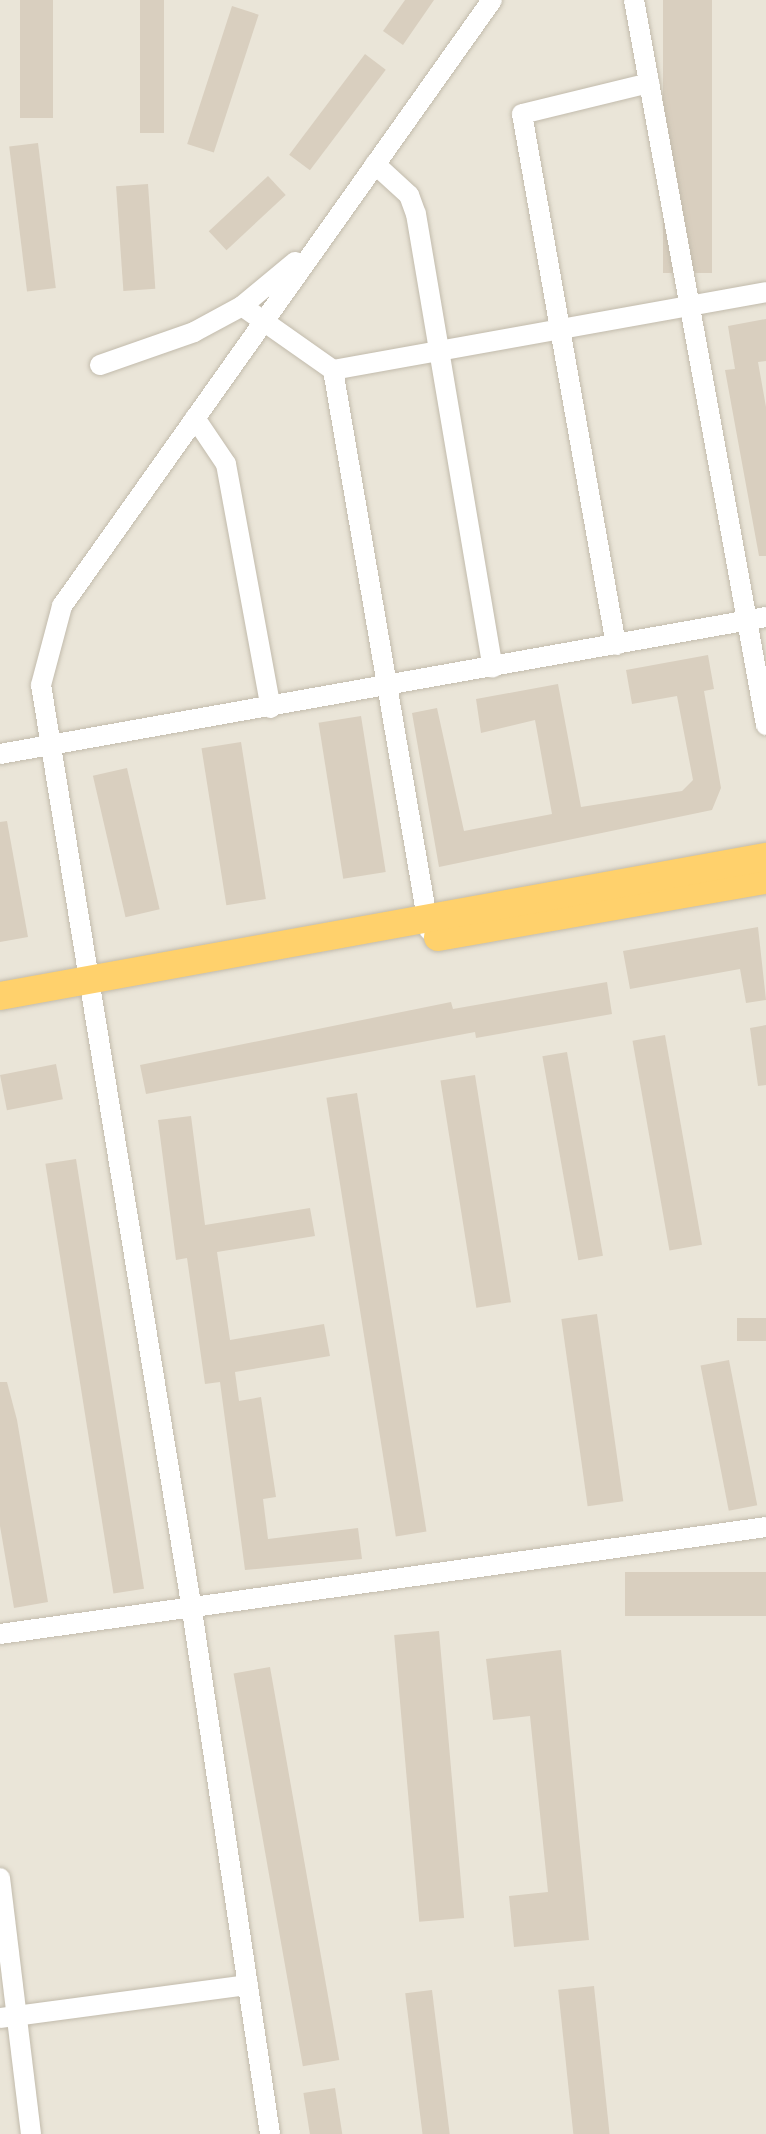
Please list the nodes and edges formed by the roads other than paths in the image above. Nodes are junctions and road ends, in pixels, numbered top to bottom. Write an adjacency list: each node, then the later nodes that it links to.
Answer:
1 (492, 0): 4 (street)
2 (634, 0): 3 (street)
3 (649, 83): 7 (street); 10 (street)
4 (375, 164): 5 (street); 11 (street)
5 (323, 237): 8 (street); 9 (street)
6 (766, 292): 7 (street)
7 (687, 304): 10 (street); 15 (street)
8 (242, 306): 9 (street); 12 (street)
9 (264, 322): 13 (street); 14 (street)
10 (559, 328): 11 (street); 16 (street)
11 (442, 350): 13 (street); 17 (street)
12 (100, 365)
13 (333, 370): 18 (street)
14 (195, 418): 19 (street); 21 (street)
15 (756, 619): 16 (street); 20 (street)
16 (616, 645): 17 (street)
17 (493, 668): 18 (street)
18 (388, 687): 19 (street); 25 (street)
19 (271, 708): 21 (street)
20 (766, 725)
21 (49, 746): 22 (street); 26 (street)
22 (0, 754)
23 (766, 857): 25 (highway)
24 (766, 880): 25 (highway)
25 (429, 929): 26 (highway)
26 (91, 990): 27 (highway); 28 (highway); 30 (street)
27 (0, 996)
28 (0, 1015)
29 (766, 1527): 30 (street)
30 (192, 1610): 31 (street); 33 (street)
31 (0, 1634)
32 (0, 1878): 34 (street)
33 (248, 1985): 34 (street); 36 (street)
34 (8, 2017): 35 (street)
35 (31, 2134)
36 (270, 2134)

